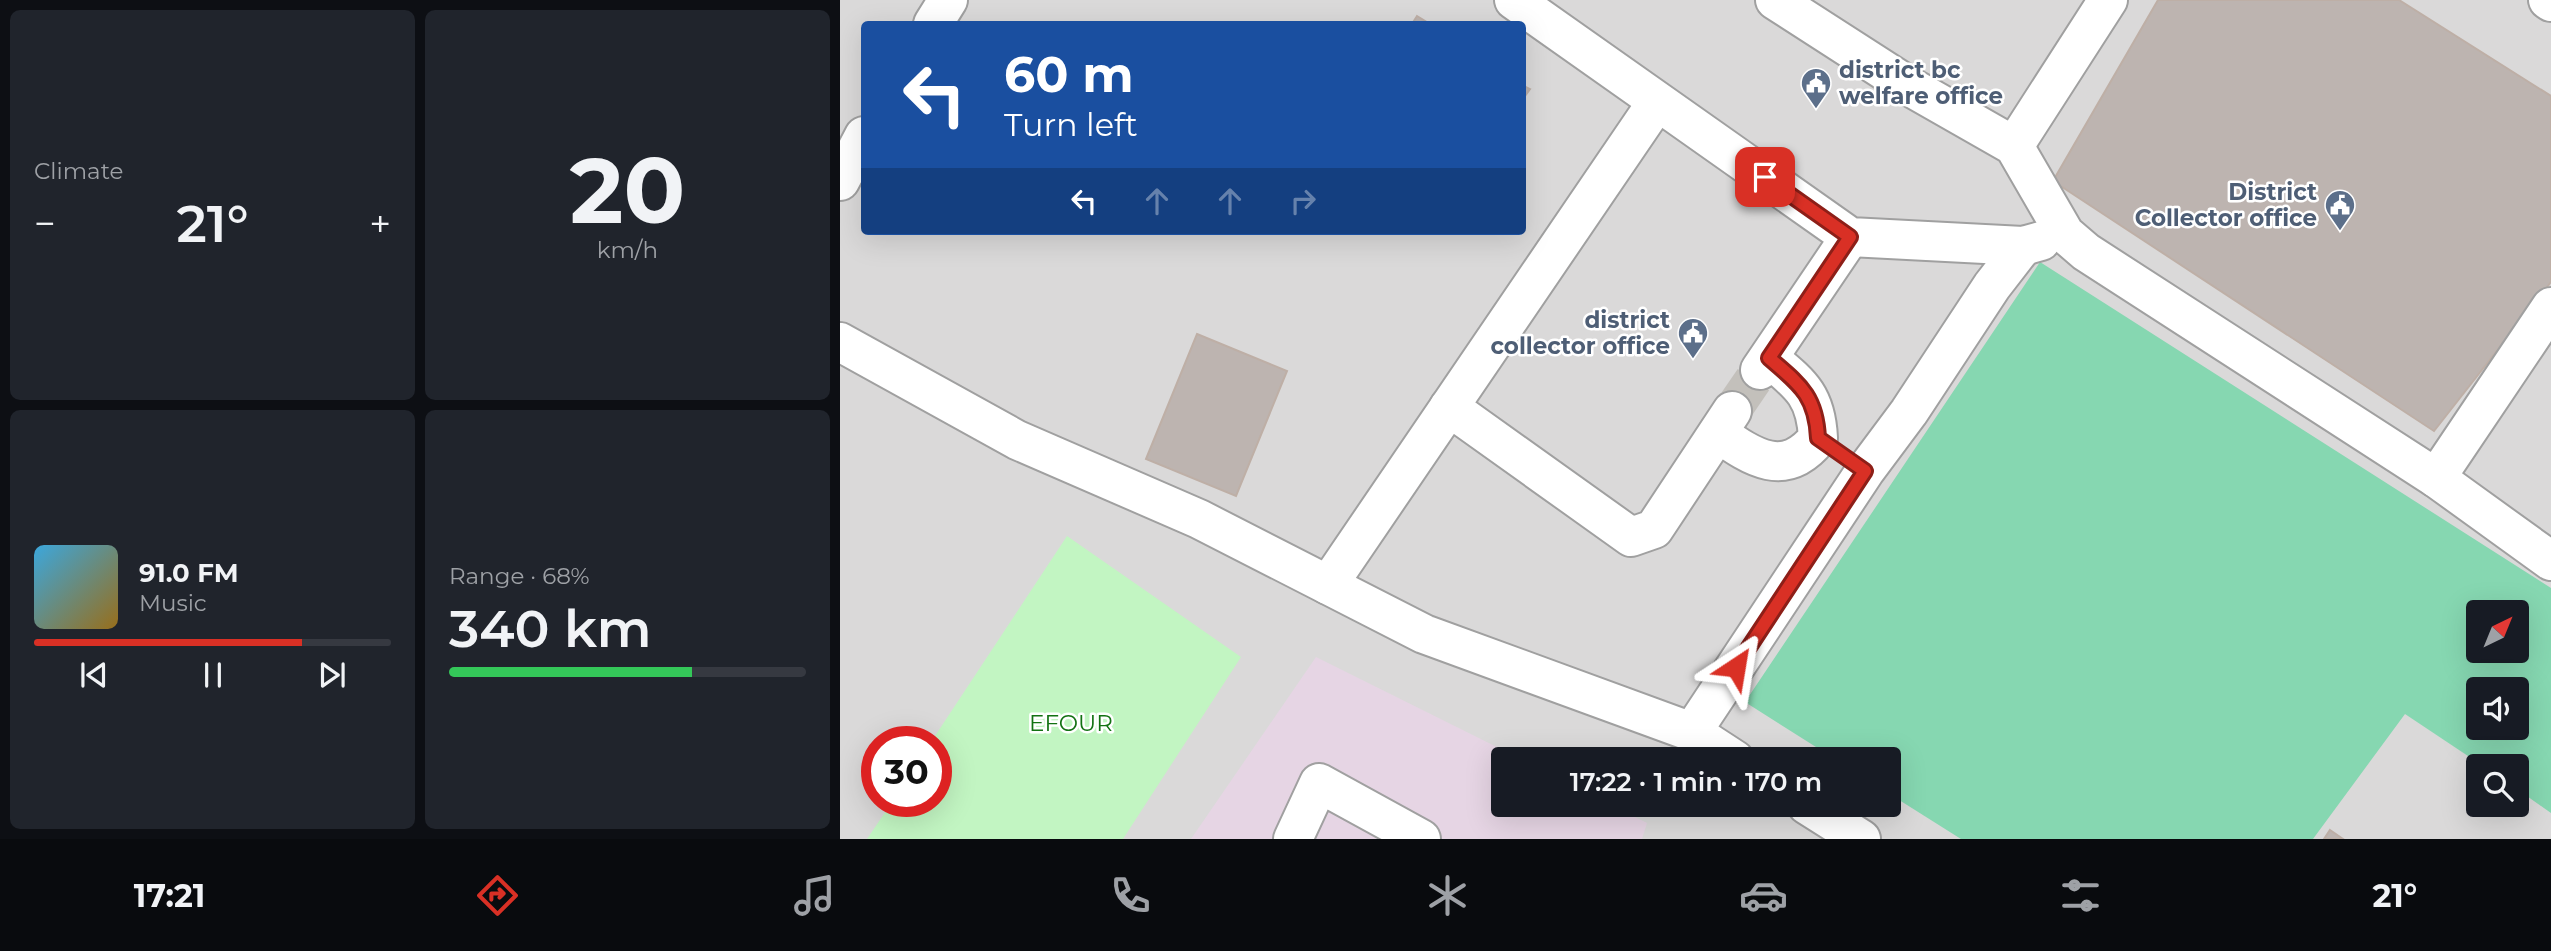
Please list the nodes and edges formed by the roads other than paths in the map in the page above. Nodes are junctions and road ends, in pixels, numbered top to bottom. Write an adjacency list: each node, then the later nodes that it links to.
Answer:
1 (948, 0): 5 (street)
2 (1514, 0): 6 (street)
3 (1775, 0): 8 (street)
4 (2108, 0): 8 (street)
5 (935, 21)
6 (1657, 102): 11 (street); 15 (street)
7 (861, 142): 9 (street)
8 (2014, 146): 10 (street)
9 (840, 181)
10 (2064, 234): 12 (street); 18 (street)
11 (1850, 237): 12 (street); 16 (street)
12 (2023, 247): 17 (street)
13 (2551, 307): 18 (street)
14 (840, 342): 20 (street)
15 (1449, 407): 16 (street); 20 (street)
16 (1818, 438): 17 (street)
17 (1865, 471): 21 (street)
18 (2436, 478): 19 (street)
19 (2551, 561)
20 (1328, 585): 21 (street)
21 (1692, 733): 22 (street)
22 (1714, 747)
23 (1826, 817): 26 (street)
24 (1293, 839): 25 (street)
25 (1421, 839)
26 (1861, 839)

